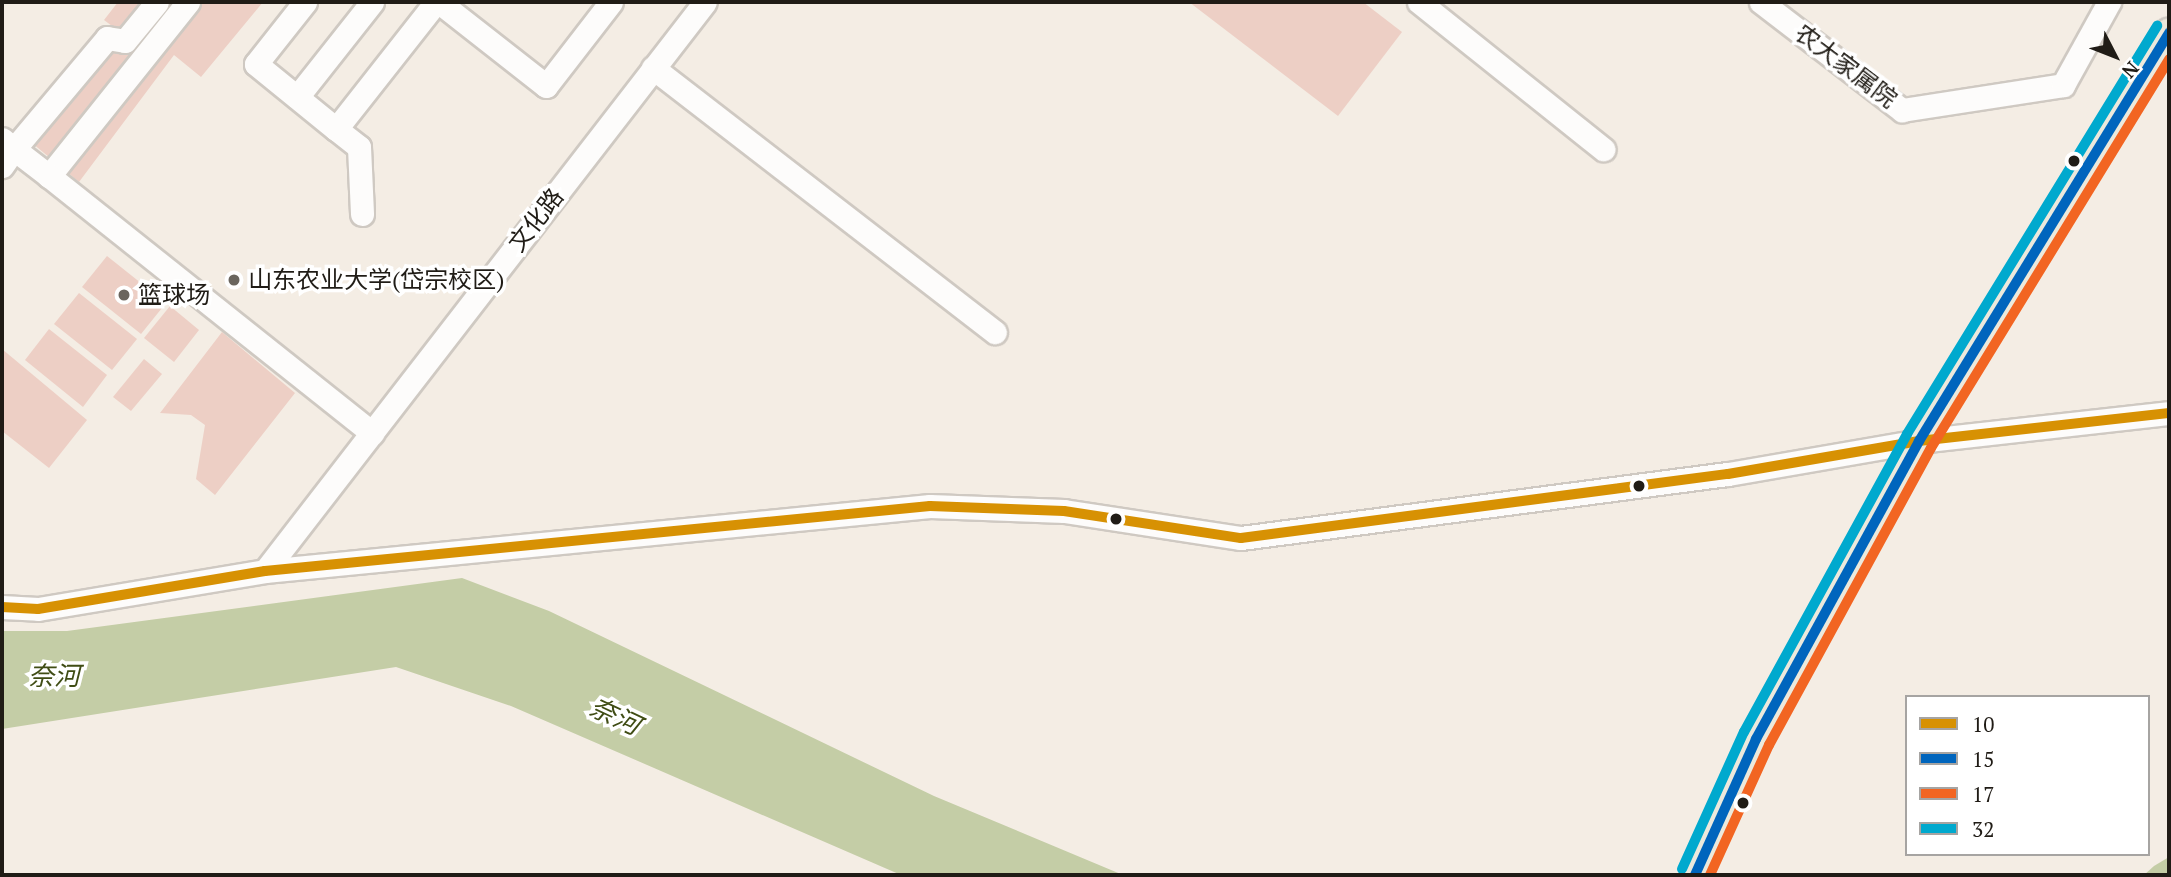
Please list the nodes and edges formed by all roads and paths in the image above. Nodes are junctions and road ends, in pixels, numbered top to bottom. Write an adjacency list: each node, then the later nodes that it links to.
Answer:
1 (157, 2): 16 (street)
2 (188, 2): 17 (street)
3 (305, 2): 13 (street)
4 (372, 2): 13 (street)
5 (438, 2): 6 (street); 14 (street)
6 (611, 2)
7 (705, 2): 12 (street, 文化路)
8 (1419, 2): 15 (street)
9 (1761, 2): 10 (street, 农大家属院)
10 (2109, 2)
11 (2169, 33): 22 (main road)
12 (653, 68): 19 (street); 21 (street, 文化路)
13 (297, 97): 14 (street)
14 (336, 129): 18 (street)
15 (1603, 149)
16 (6, 151): 17 (street)
17 (49, 176): 21 (street)
18 (362, 214)
19 (995, 332)
20 (2169, 413): 22 (street)
21 (372, 433): 23 (street, 文化路)
22 (1919, 441): 23 (street); 25 (main road)
23 (265, 571): 24 (street)
24 (2, 607)
25 (1695, 875)

